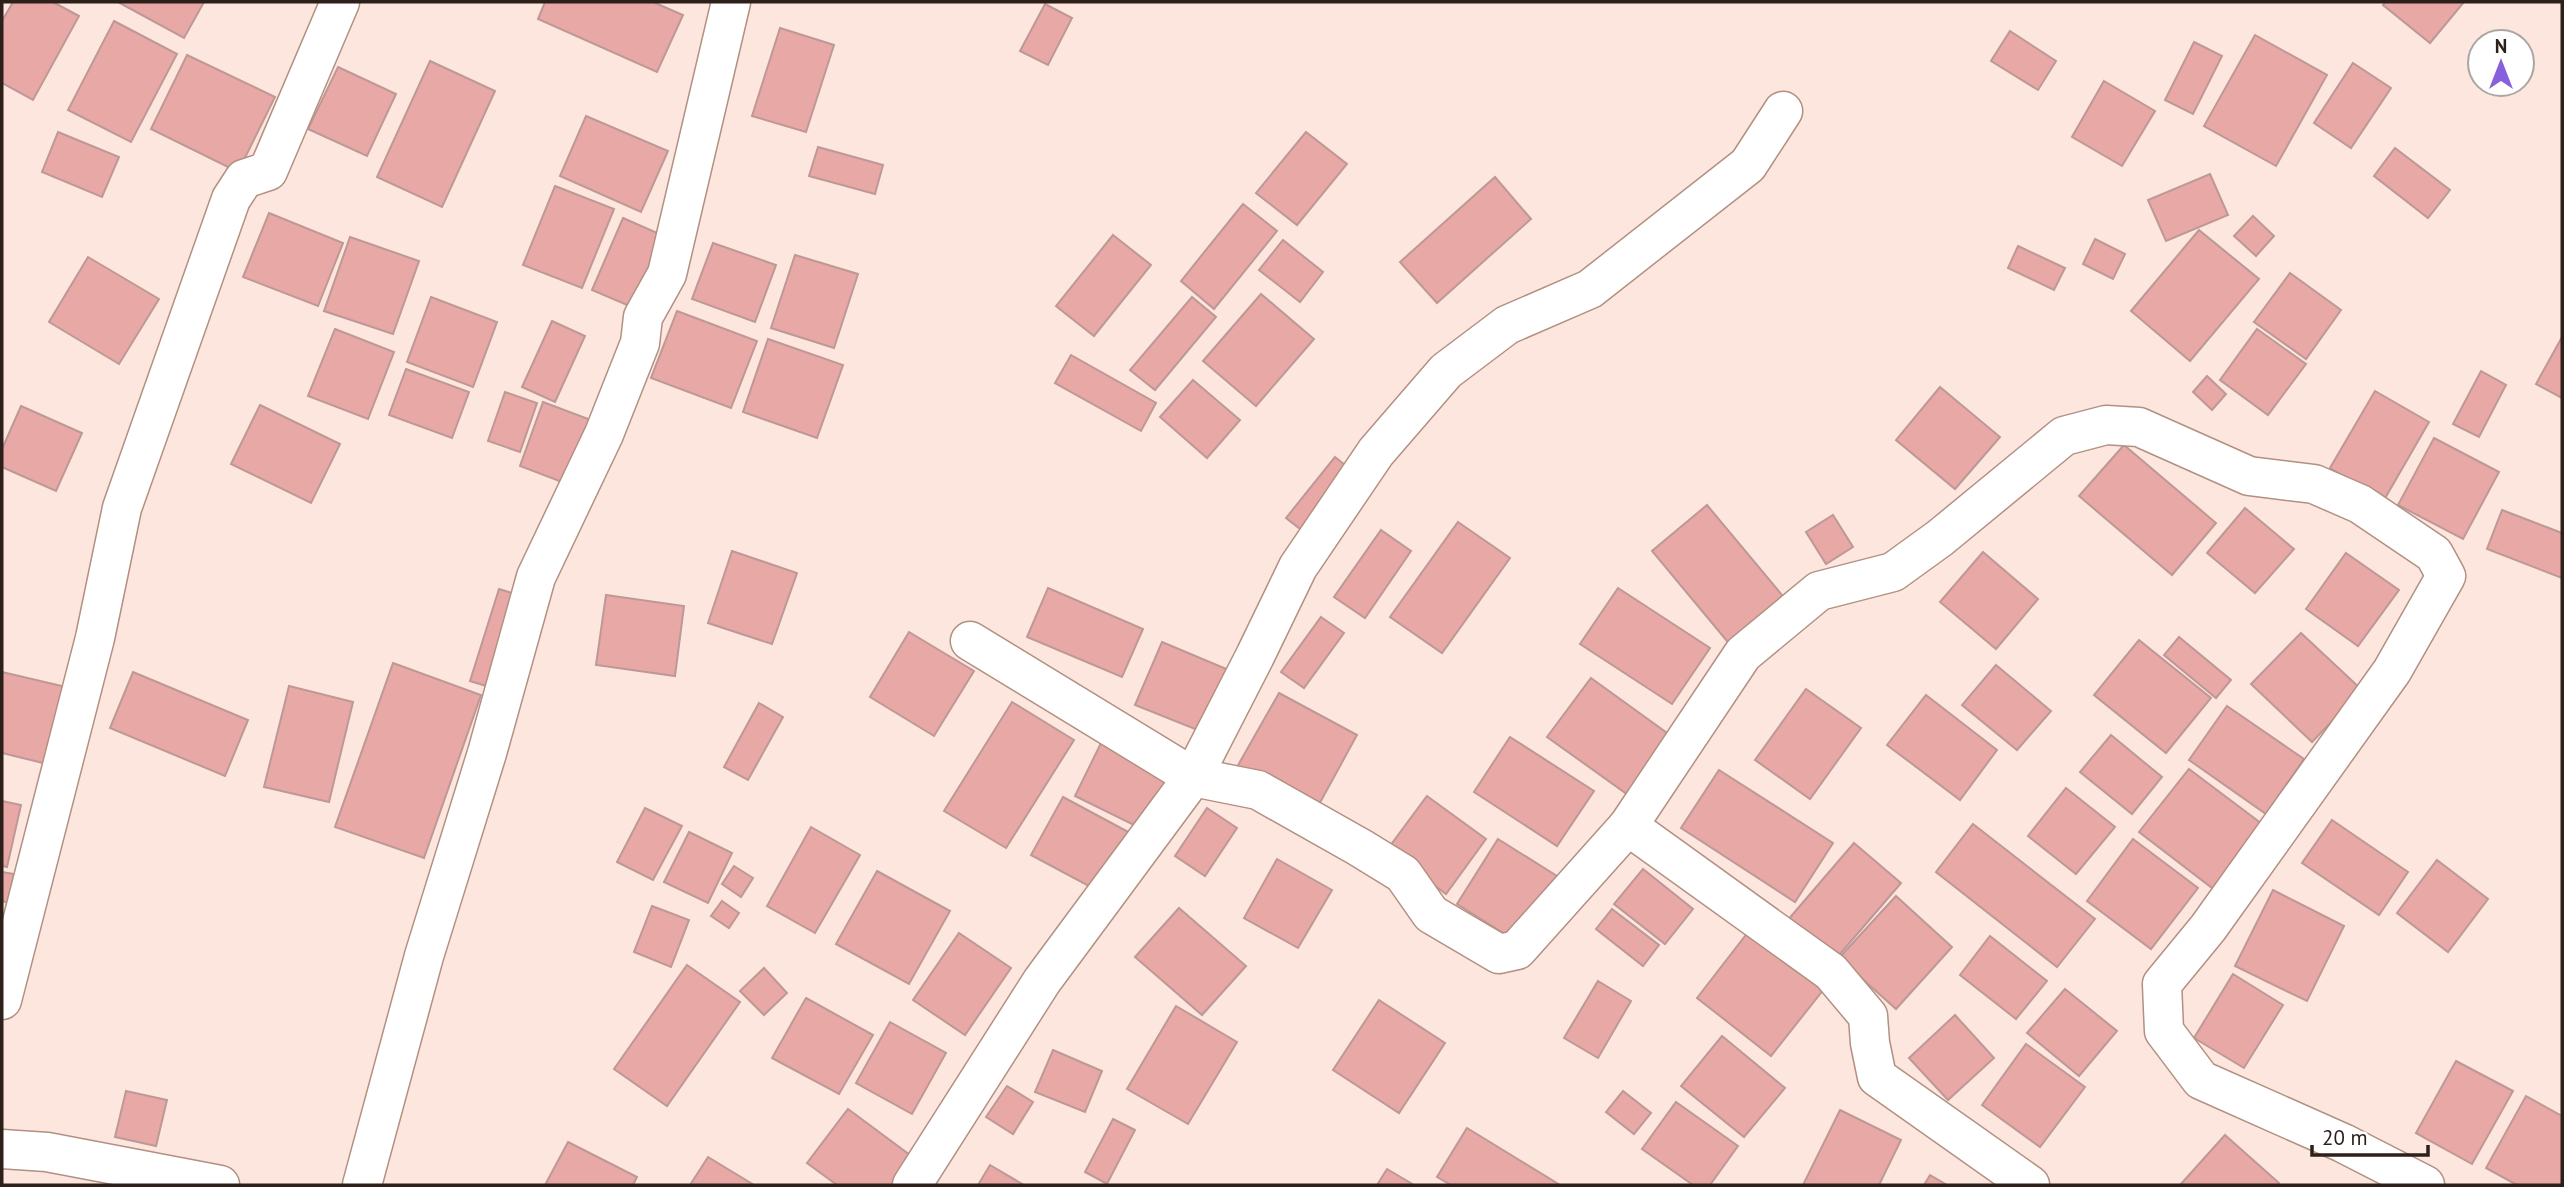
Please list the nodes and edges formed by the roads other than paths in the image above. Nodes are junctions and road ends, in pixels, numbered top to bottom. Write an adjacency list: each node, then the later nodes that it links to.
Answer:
1 (340, 2): 7 (street)
2 (731, 2): 10 (street)
3 (1783, 111): 5 (street)
4 (970, 641): 5 (street)
5 (1193, 777): 6 (street); 11 (street)
6 (1628, 826): 12 (street); 13 (street)
7 (2, 1000)
8 (2, 1149): 9 (street)
9 (220, 1185)
10 (362, 1185)
11 (912, 1185)
12 (2030, 1185)
13 (2425, 1185)

